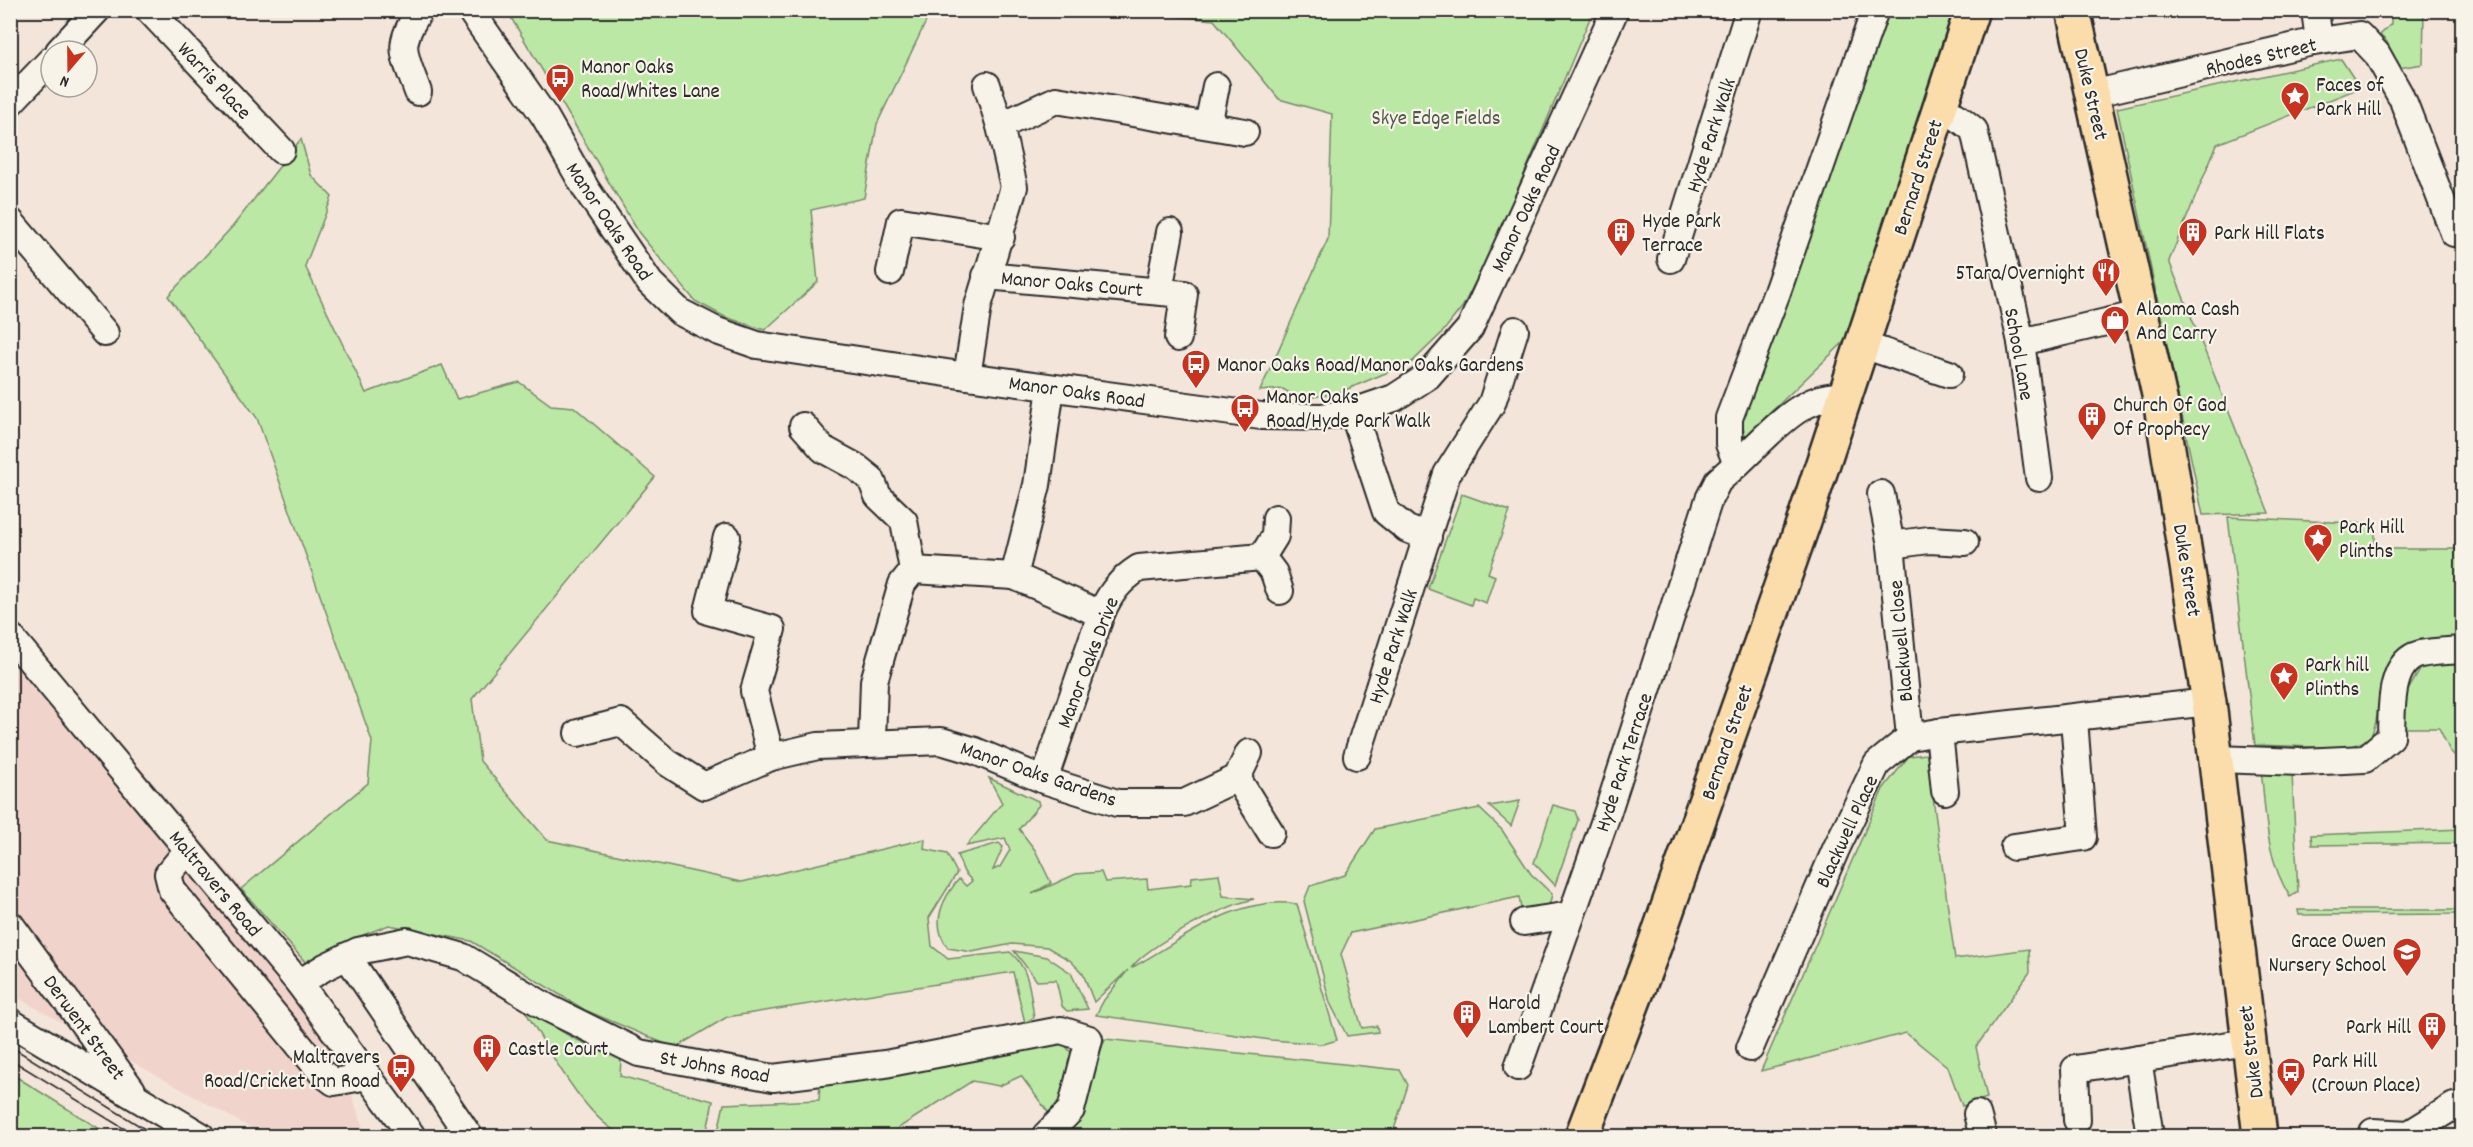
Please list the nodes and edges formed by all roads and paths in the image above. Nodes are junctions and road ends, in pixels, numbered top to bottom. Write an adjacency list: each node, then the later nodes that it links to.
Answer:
1 (98, 10): 11 (street)
2 (149, 10): 23 (street, Warris Place)
3 (420, 10): 16 (street)
4 (470, 10): 39 (street, Manor Oaks Road)
5 (1615, 10): 42 (street, Manor Oaks Road)
6 (1749, 10): 28 (street, Hyde Park Walk)
7 (1875, 10): 44 (street)
8 (1972, 10): 19 (main road, Bernard Street)
9 (2073, 10): 17 (main road, Duke Street)
10 (2315, 10): 12 (street)
11 (70, 39)
12 (2319, 41): 17 (street, Rhodes Street); 26 (street, Rhodes Street)
13 (39, 73): 18 (street)
14 (987, 85): 20 (street, Manor Oaks Court)
15 (1216, 86): 21 (street)
16 (418, 92)
17 (2092, 94): 32 (main road, Duke Street)
18 (10, 103)
19 (1939, 110): 36 (street, School Lane); 37 (main road, Bernard Street)
20 (1000, 126): 21 (street); 27 (street, Manor Oaks Court)
21 (1208, 126): 22 (street)
22 (1245, 132)
23 (281, 150)
24 (10, 221): 34 (street)
25 (1170, 232): 31 (street, Manor Oaks Court)
26 (2460, 234)
27 (1001, 237): 29 (street, Manor Oaks Court); 30 (street, Manor Oaks Court)
28 (1671, 259)
29 (890, 272)
30 (986, 276): 31 (street, Manor Oaks Court); 39 (street, Manor Oaks Court)
31 (1159, 290): 35 (street, Manor Oaks Court)
32 (2140, 314): 36 (street); 59 (main road, Duke Street)
33 (1515, 330): 49 (street, Hyde Park Walk)
34 (105, 333)
35 (1178, 338)
36 (2021, 342): 45 (street, School Lane)
37 (1863, 345): 38 (street); 41 (main road, Bernard Street)
38 (1949, 374)
39 (967, 376): 40 (street, Manor Oaks Road)
40 (1052, 388): 42 (street, Manor Oaks Road); 54 (street)
41 (1846, 397): 44 (street, Hyde Park Terrace); 94 (main road, Bernard Street)
42 (1353, 412): 49 (street)
43 (803, 426): 53 (street)
44 (1737, 464): 75 (street, Hyde Park Terrace)
45 (2039, 478)
46 (1881, 494): 51 (street, Blackwell Close)
47 (1276, 518): 52 (street)
48 (727, 537): 67 (street)
49 (1428, 537): 66 (street, Hyde Park Walk)
50 (1965, 542): 51 (street)
51 (1891, 545): 63 (street, Blackwell Close)
52 (1262, 557): 55 (street); 56 (street, Manor Oaks Drive)
53 (913, 570): 54 (street); 64 (street)
54 (1014, 576): 56 (street)
55 (1280, 591)
56 (1101, 614): 70 (street, Manor Oaks Drive)
57 (10, 636): 74 (street, Maltravers Road)
58 (2463, 650): 68 (street)
59 (2209, 702): 60 (street, Blackwell Place); 68 (main road, Duke Street)
60 (2074, 719): 61 (street, Blackwell Place); 73 (street)
61 (1939, 732): 63 (street, Blackwell Place); 71 (street)
62 (578, 733): 67 (street, Manor Oaks Gardens)
63 (1910, 737): 82 (street, Blackwell Place)
64 (872, 742): 67 (street, Manor Oaks Gardens); 70 (street, Manor Oaks Gardens)
65 (1249, 753): 69 (street)
66 (1357, 756)
67 (771, 757)
68 (2216, 759): 81 (main road, Duke Street)
69 (1237, 778): 70 (street, Manor Oaks Gardens); 72 (street)
70 (1044, 780)
71 (1945, 791)
72 (1271, 833)
73 (2014, 847)
74 (188, 850): 79 (street, Maltravers Road); 85 (street)
75 (1571, 915): 76 (street); 84 (street, Hyde Park Terrace)
76 (1524, 922)
77 (10, 924): 86 (street, Derwent Street)
78 (347, 956): 79 (street, St Johns Road); 90 (street, St Johns Road); 93 (street)
79 (299, 983): 85 (street, Maltravers Road)
80 (10, 1022): 86 (street)
81 (2248, 1042): 83 (street); 96 (main road, Duke Street)
82 (1750, 1048)
83 (2138, 1059): 88 (street); 95 (street)
84 (1518, 1067)
85 (368, 1076): 92 (street, Maltravers Road)
86 (139, 1100): 91 (street)
87 (2458, 1107): 89 (street)
88 (2077, 1120)
89 (2373, 1132)
90 (1046, 1135)
91 (201, 1137)
92 (412, 1137)
93 (469, 1137)
94 (1582, 1137)
95 (2150, 1137)
96 (2260, 1137)

